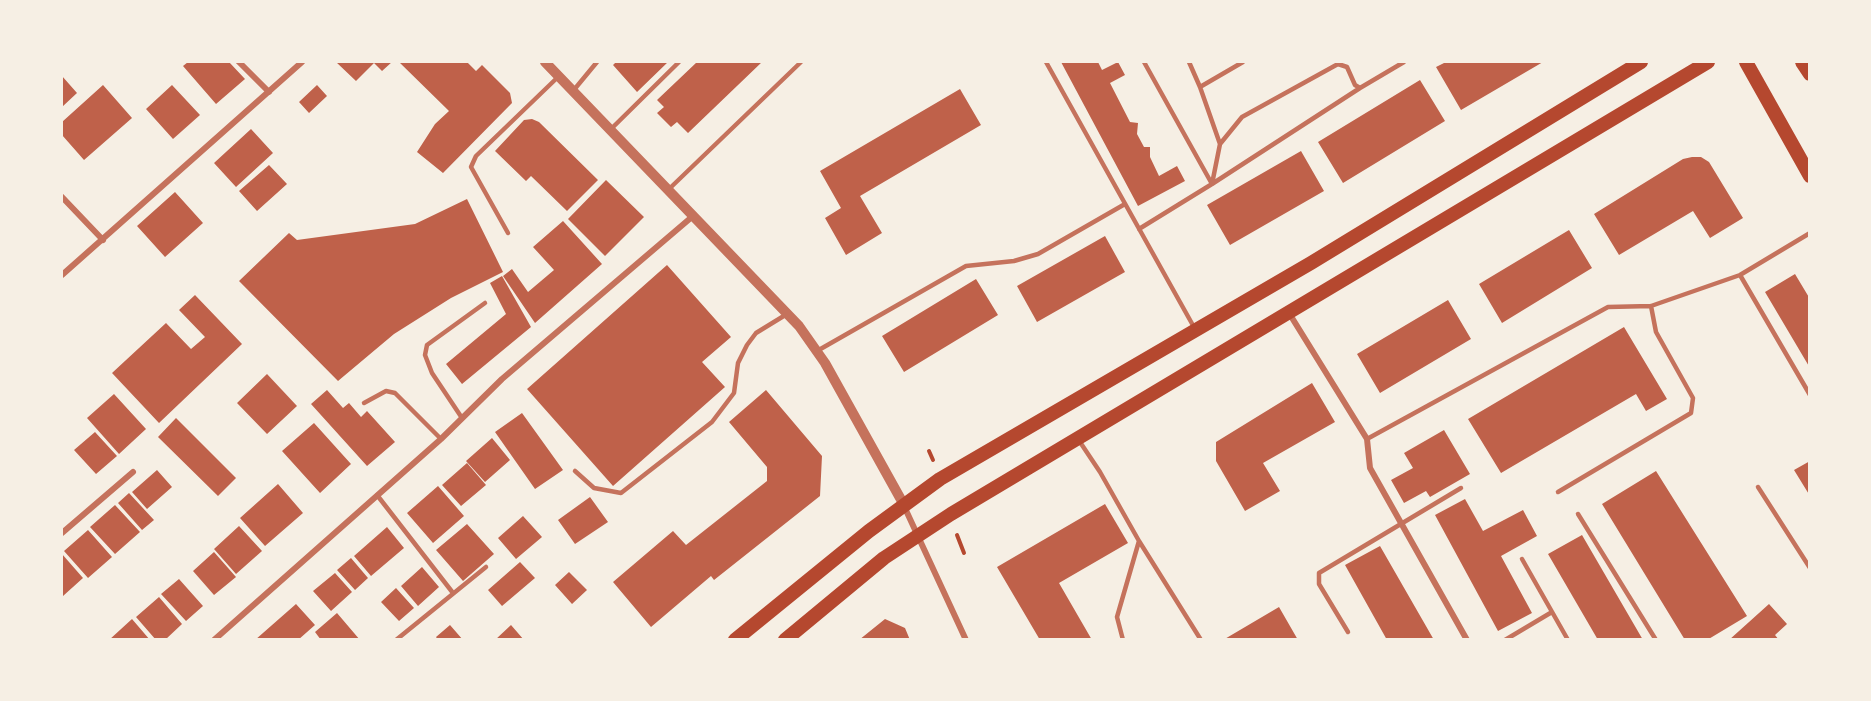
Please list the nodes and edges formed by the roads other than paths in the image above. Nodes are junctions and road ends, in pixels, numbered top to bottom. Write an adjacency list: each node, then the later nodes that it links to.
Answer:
1 (239, 62): 22 (street)
2 (302, 62): 22 (street)
3 (545, 62): 18 (street)
4 (597, 62): 21 (lane)
5 (679, 62): 23 (lane)
6 (801, 62): 27 (lane)
7 (1046, 62): 29 (lane)
8 (1144, 62): 26 (lane)
9 (1189, 62): 19 (lane)
10 (1244, 62): 19 (lane)
11 (1404, 62): 20 (lane)
12 (1641, 62): 41 (main road)
13 (1708, 62): 39 (main road)
14 (1746, 62): 25 (main road)
15 (1802, 62): 17 (main road)
16 (1344, 63): 20 (lane); 24 (lane)
17 (1809, 74)
18 (558, 76): 21 (street); 32 (lane)
19 (1200, 87): 24 (lane)
20 (1360, 88): 26 (lane)
21 (573, 91): 23 (street)
22 (269, 92): 34 (street)
23 (610, 130): 27 (street)
24 (1220, 144): 26 (lane)
25 (1809, 176)
26 (1212, 184): 31 (lane)
27 (668, 190): 30 (street)
28 (62, 197): 34 (street)
29 (1125, 204): 31 (lane); 42 (lane)
30 (693, 216): 40 (street); 45 (street)
31 (1139, 229): 41 (lane)
32 (508, 233)
33 (1809, 233): 35 (lane)
34 (103, 240): 36 (street)
35 (1740, 274): 38 (lane); 43 (lane)
36 (62, 275)
37 (485, 303): 45 (lane)
38 (1651, 306): 48 (lane); 53 (lane)
39 (1289, 313): 47 (main road); 48 (street)
40 (787, 314): 42 (street); 49 (lane)
41 (1195, 330): 55 (main road)
42 (817, 351): 55 (street)
43 (1809, 395)
44 (364, 403): 46 (lane)
45 (462, 418): 46 (street)
46 (441, 439): 54 (street)
47 (1078, 439): 59 (main road); 60 (lane)
48 (1367, 439): 57 (street)
49 (575, 471)
50 (133, 472): 58 (street)
51 (1461, 488): 57 (lane)
52 (1758, 488): 63 (lane)
53 (1558, 492)
54 (377, 495): 64 (lane); 67 (street)
55 (904, 505): 59 (street); 69 (main road)
56 (1578, 514): 77 (lane)
57 (1401, 523): 66 (lane); 74 (street)
58 (62, 533)
59 (919, 535): 70 (main road); 71 (street)
60 (1139, 541): 72 (lane); 73 (lane)
61 (1522, 559): 65 (lane)
62 (486, 567): 64 (lane)
63 (1809, 568)
64 (453, 593): 68 (lane)
65 (1552, 612): 75 (lane); 76 (lane)
66 (1348, 632)
67 (214, 639)
68 (396, 639)
69 (735, 639)
70 (785, 639)
71 (966, 639)
72 (1122, 639)
73 (1201, 639)
74 (1467, 639)
75 (1505, 639)
76 (1568, 639)
77 (1656, 639)

